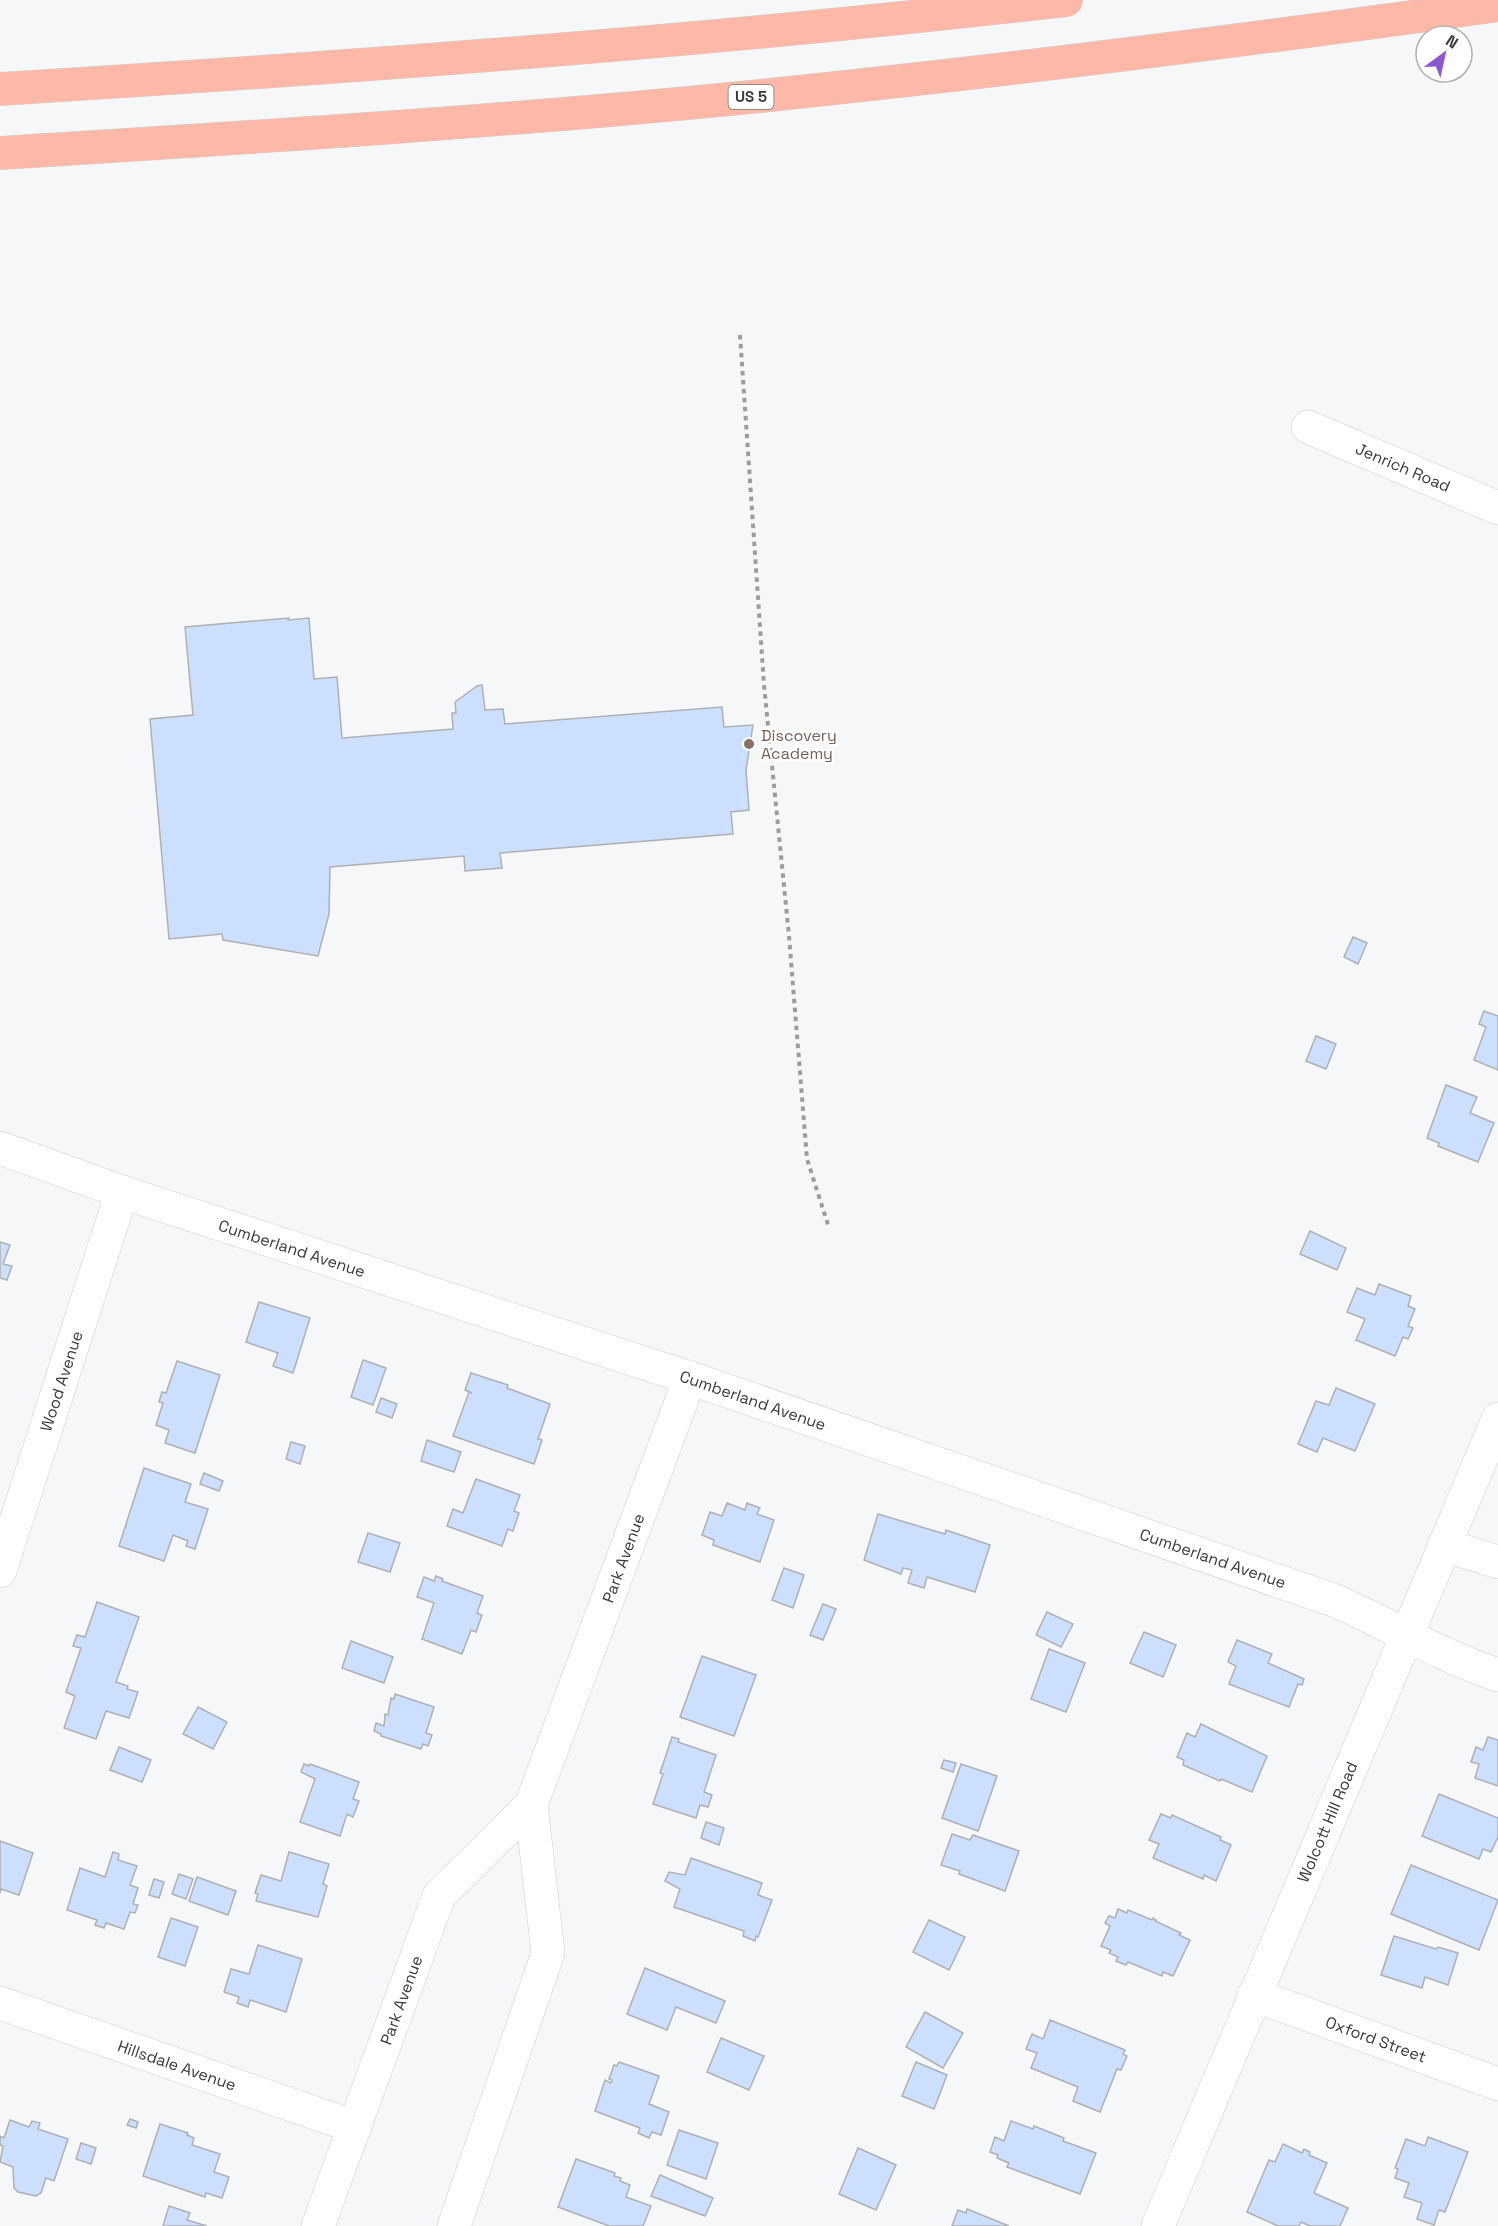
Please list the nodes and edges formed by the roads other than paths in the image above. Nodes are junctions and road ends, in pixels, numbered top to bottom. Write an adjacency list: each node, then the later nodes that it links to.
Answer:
1 (1066, 0): 3 (highway)
2 (1498, 5): 4 (highway, US 5)
3 (0, 89)
4 (0, 153)
5 (1308, 427): 6 (street, Jenrich Road)
6 (1498, 508)
7 (0, 1148): 8 (street, Cumberland Avenue)
8 (122, 1192): 9 (street, Cumberland Avenue); 13 (street, Wood Avenue)
9 (690, 1378): 14 (street, Cumberland Avenue); 16 (street, Park Avenue)
10 (1498, 1419): 11 (street, Wolcott Hill Road)
11 (1444, 1545): 12 (street); 14 (street, Wolcott Hill Road)
12 (1498, 1562)
13 (0, 1571)
14 (1406, 1635): 15 (street, Cumberland Avenue); 17 (street, Wolcott Hill Road)
15 (1498, 1675)
16 (531, 1805): 20 (street, Park Avenue); 22 (street, Park Avenue)
17 (1254, 1995): 19 (street, Oxford Street); 23 (street, Wolcott Hill Road)
18 (0, 2003): 20 (street, Hillsdale Avenue)
19 (1498, 2084)
20 (354, 2127): 21 (street, Park Avenue)
21 (318, 2226)
22 (454, 2226)
23 (1158, 2226)

